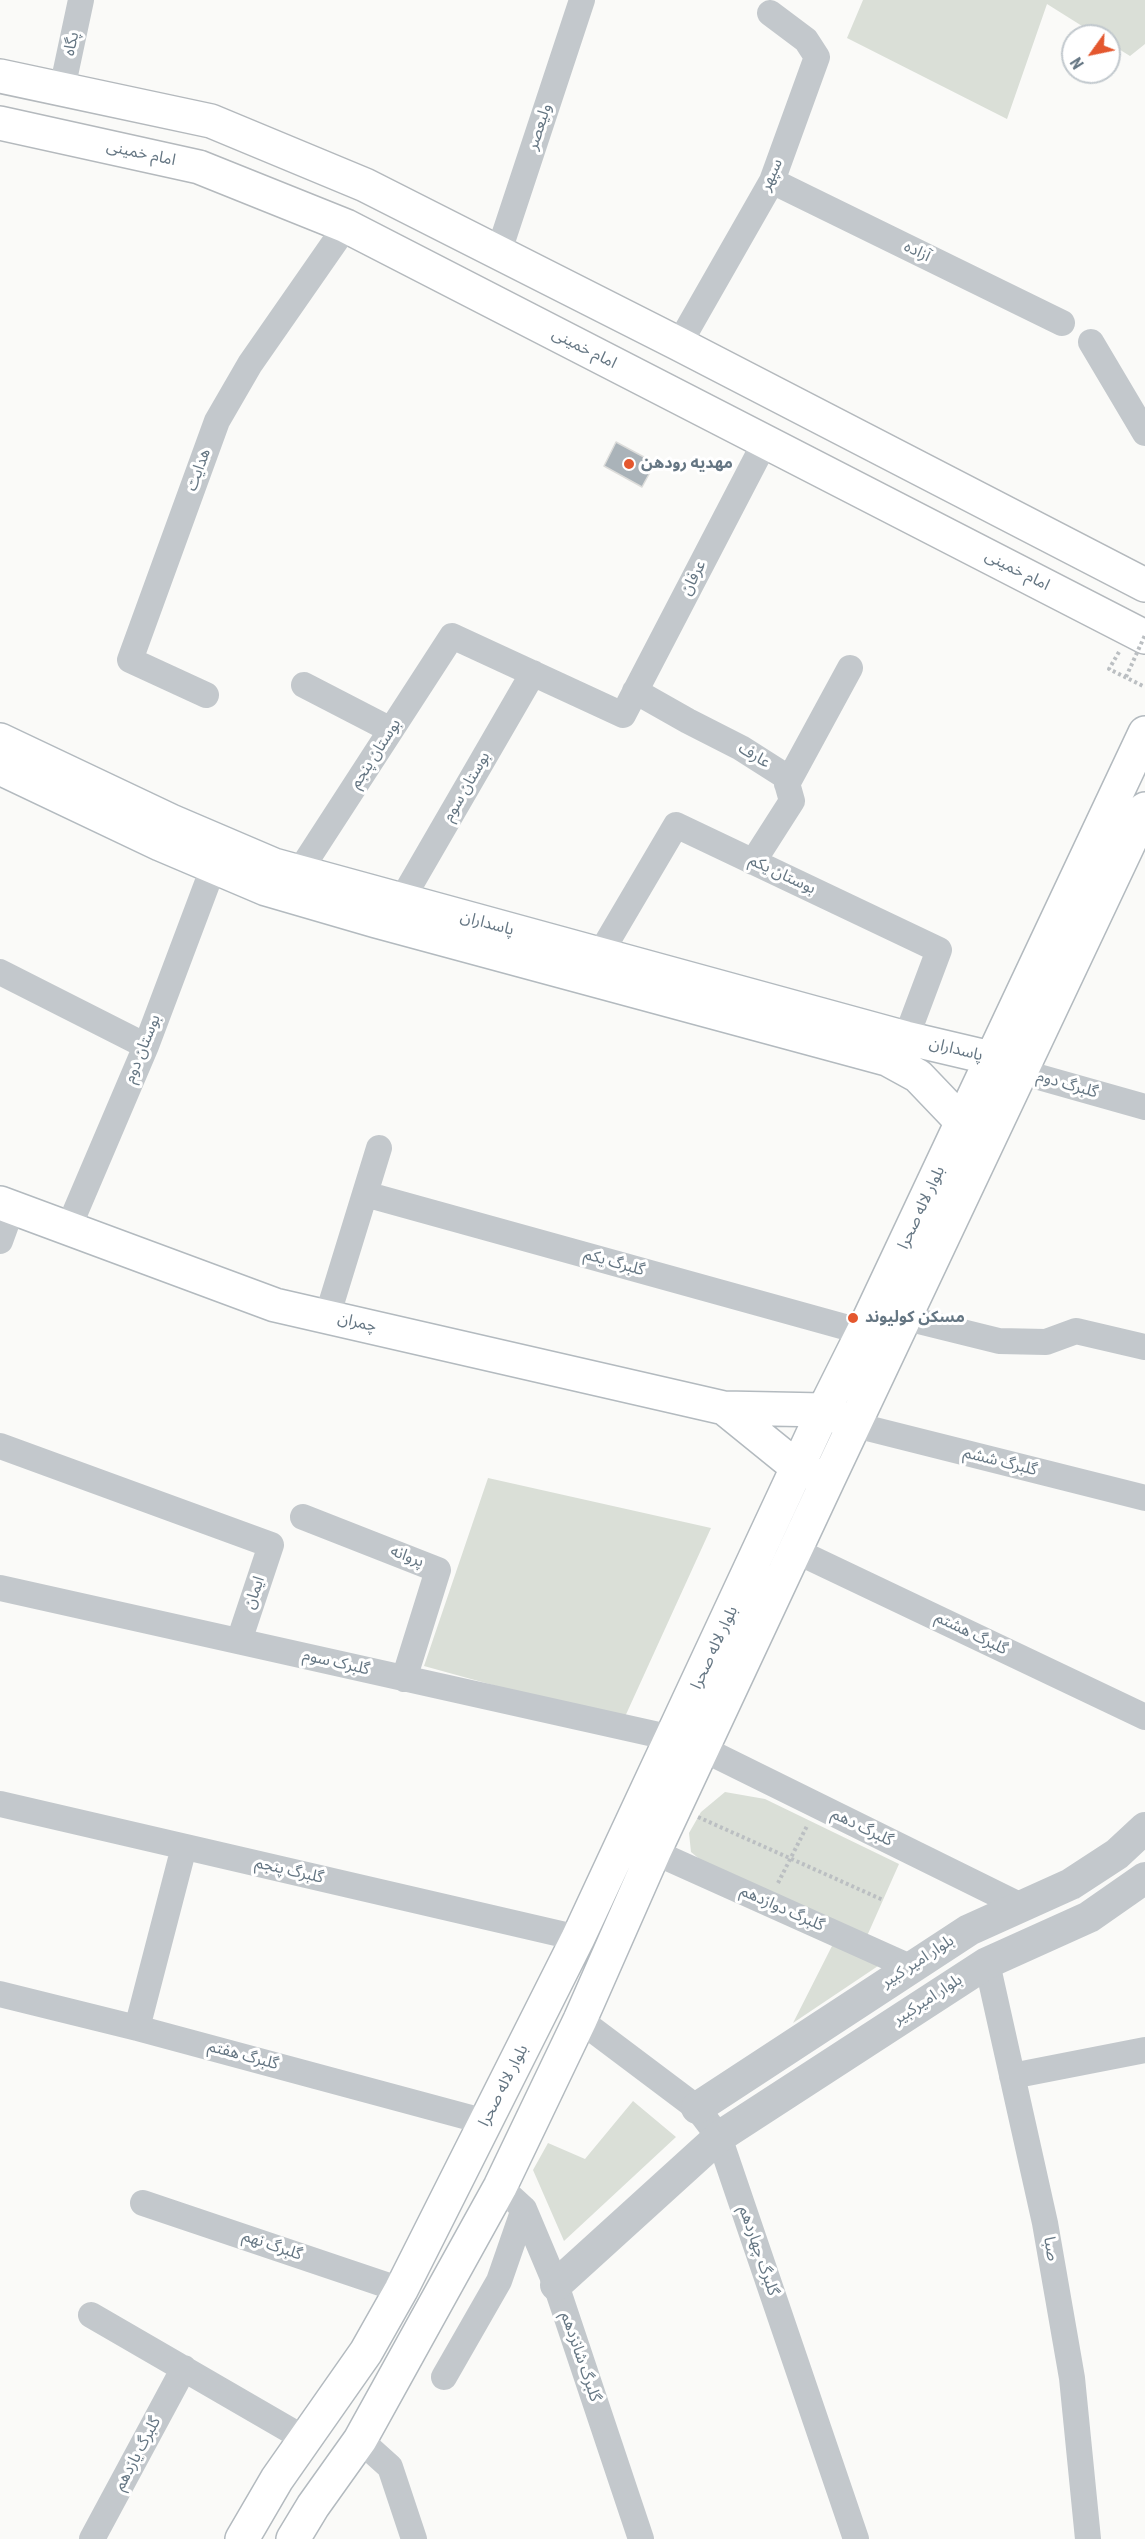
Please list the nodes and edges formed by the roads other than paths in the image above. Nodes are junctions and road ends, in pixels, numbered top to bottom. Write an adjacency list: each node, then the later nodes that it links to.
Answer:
1 (81, 0): 5 (street, پگاه)
2 (582, 0): 9 (street, ولیعصر)
3 (770, 13): 7 (street, سپهر)
4 (0, 76): 5 (main road)
5 (62, 89): 9 (main road)
6 (0, 123): 8 (main road, امام خمینی)
7 (771, 181): 10 (street, آزاده); 12 (street, سپهر)
8 (346, 226): 14 (main road, امام خمینی); 23 (street, هدایت)
9 (498, 254): 12 (main road)
10 (1062, 323)
11 (1091, 342): 13 (street)
12 (679, 344): 15 (main road)
13 (1145, 433)
14 (765, 442): 16 (main road, امام خمینی); 22 (street, عرفان)
15 (901, 460): 16 (main road); 17 (main road)
16 (880, 501): 18 (main road, امام خمینی)
17 (1145, 585)
18 (1145, 636)
19 (850, 668): 28 (street)
20 (533, 674): 22 (street, عرفان); 24 (street, بوستان پنجم); 33 (street, بوستان سوم)
21 (304, 686): 24 (street)
22 (635, 691): 28 (street, عارف)
23 (206, 695)
24 (391, 730): 32 (street, بوستان پنجم)
25 (1145, 733): 38 (main road, بلوار لاله صحرا)
26 (0, 740): 32 (main road, پاسداران)
27 (0, 768): 31 (main road, پاسداران)
28 (787, 784): 30 (street)
29 (1145, 809): 39 (main road, بلوار لاله صحرا)
30 (753, 862): 34 (street, بوستان یکم); 36 (street, بوستان یکم)
31 (213, 868): 34 (main road, پاسداران); 37 (street, بوستان دوم)
32 (300, 872): 33 (main road, پاسداران)
33 (401, 901): 34 (main road, پاسداران)
34 (596, 967): 36 (main road, پاسداران); 41 (main road, پاسداران)
35 (0, 972): 37 (street)
36 (906, 1038): 38 (main road, پاسداران)
37 (146, 1046): 45 (street, بوستان دوم)
38 (991, 1058): 39 (street, گلبرگ دوم); 41 (main road, بلوار لاله صحرا)
39 (1021, 1072): 40 (street, گلبرگ دوم); 48 (main road, بلوار لاله صحرا)
40 (1145, 1107)
41 (962, 1122): 49 (main road, بلوار لاله صحرا)
42 (379, 1148): 43 (street)
43 (365, 1194): 47 (street); 49 (street, گلبرگ یکم)
44 (6, 1206): 45 (main road, چمران); 46 (street)
45 (68, 1229): 47 (main road, چمران)
46 (0, 1241)
47 (327, 1317): 51 (main road, چمران)
48 (906, 1318): 50 (street); 53 (main road, بلوار لاله صحرا)
49 (863, 1332): 52 (main road, بلوار لاله صحرا)
50 (1145, 1347)
51 (724, 1408): 52 (main road, چمران); 55 (main road, چمران)
52 (824, 1410): 53 (main road, چمران); 55 (main road, بلوار لاله صحرا)
53 (855, 1425): 55 (main road, بلوار لاله صحرا); 56 (street, گلبرگ ششم)
54 (0, 1446): 60 (street, ایمان)
55 (813, 1474): 58 (main road, بلوار لاله صحرا); 63 (main road, بلوار لاله صحرا)
56 (1145, 1498)
57 (303, 1517): 61 (street, پروانه)
58 (796, 1551): 62 (street, گلبرگ هشتم); 64 (main road, بلوار لاله صحرا)
59 (0, 1588): 60 (street, گلبرک سوم)
60 (239, 1641): 61 (street, گلبرک سوم)
61 (404, 1679): 63 (street, گلبرک سوم)
62 (1145, 1717)
63 (672, 1738): 64 (street, گلبرگ دهم); 71 (main road, بلوار لاله صحرا)
64 (703, 1749): 68 (main road, بلوار لاله صحرا); 70 (street, گلبرگ دهم)
65 (0, 1804): 67 (street, گلبرگ پنجم)
66 (1145, 1828): 70 (street, بلوار امیر کبیر)
67 (184, 1847): 71 (street, گلبرگ پنجم); 76 (street)
68 (654, 1852): 73 (street, گلبرگ دوازدهم); 75 (main road, بلوار لاله صحرا)
69 (1145, 1878): 72 (street, بلوار امیرکبیر)
70 (1021, 1906): 73 (street, بلوار امیر کبیر)
71 (578, 1938): 80 (main road, بلوار لاله صحرا)
72 (987, 1963): 78 (street, صبا); 81 (street, بلوار امیرکبیر)
73 (910, 1967): 79 (street, بلوار امیر کبیر)
74 (0, 1994): 76 (street, گلبرگ هفتم)
75 (580, 2020): 79 (street, گلبرگ چهاردهم); 82 (main road, بلوار لاله صحرا)
76 (137, 2028): 80 (street, گلبرگ هفتم)
77 (1145, 2050): 78 (street)
78 (1012, 2076): 100 (street, صبا)
79 (697, 2108): 81 (street, گلبرگ چهاردهم)
80 (486, 2122): 86 (main road, بلوار لاله صحرا)
81 (719, 2137): 85 (street, بلوار امیرکبیر); 99 (street, گلبرگ چهاردهم)
82 (500, 2187): 84 (street, گلبرگ شانزدهم); 91 (main road, بلوار لاله صحرا)
83 (143, 2203): 86 (street, گلبرگ نهم)
84 (525, 2208): 85 (street, گلبرگ شانزدهم); 89 (street)
85 (556, 2285): 98 (street, گلبرگ شانزدهم)
86 (401, 2290): 90 (main road, بلوار لاله صحرا)
87 (91, 2316): 88 (street)
88 (184, 2368): 90 (street); 94 (street, گلبرگ یازدهم)
89 (444, 2377)
90 (305, 2439): 92 (main road, بلوار لاله صحرا)
91 (360, 2440): 93 (main road, بلوار لاله صحرا); 97 (street)
92 (277, 2478): 93 (main road); 95 (main road, بلوار لاله صحرا)
93 (313, 2506): 96 (main road, بلوار لاله صحرا)
94 (92, 2539)
95 (242, 2539)
96 (293, 2539)
97 (414, 2539)
98 (641, 2539)
99 (856, 2539)
100 (1088, 2539)

